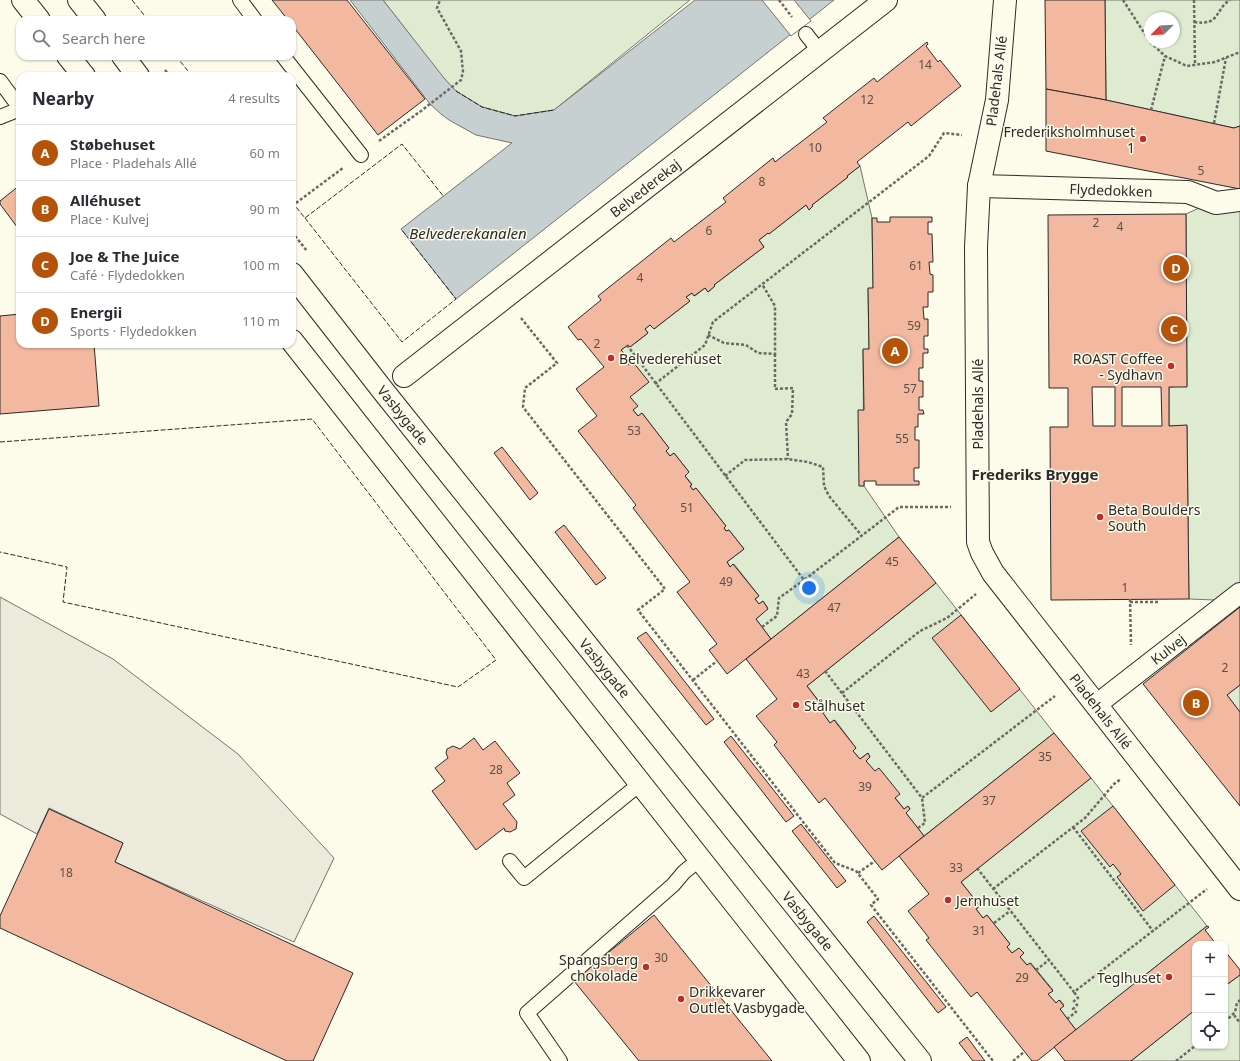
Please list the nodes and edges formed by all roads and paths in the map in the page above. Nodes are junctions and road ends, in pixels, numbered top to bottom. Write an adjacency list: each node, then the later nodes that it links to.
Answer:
1 (23, 0): 10 (main road)
2 (79, 0): 11 (main road)
3 (240, 0): 12 (lane)
4 (440, 0): 29 (path)
5 (886, 0): 17 (main road, Belvederekaj)
6 (1005, 0): 34 (main road, Pladehals Allé)
7 (1123, 0): 14 (path)
8 (1194, 0): 13 (path)
9 (1230, 0): 13 (path)
10 (36, 16)
11 (92, 16)
12 (252, 16)
13 (1194, 22): 24 (path)
14 (1144, 33)
15 (806, 34): 17 (lane)
16 (1156, 48): 19 (path)
17 (820, 52): 40 (main road, Belvederekaj)
18 (1240, 52): 20 (path)
19 (1165, 56): 24 (path); 31 (path)
20 (1226, 58): 24 (path); 33 (path)
21 (71, 60): 25 (main road)
22 (126, 60): 26 (main road)
23 (287, 60): 35 (lane)
24 (1196, 64)
25 (81, 72)
26 (135, 72)
27 (0, 81): 28 (lane)
28 (16, 103)
29 (430, 104)
30 (16, 110): 32 (lane)
31 (1151, 110)
32 (0, 117)
33 (1214, 123)
34 (989, 138): 36 (main road, Pladehals Allé); 39 (path)
35 (361, 154)
36 (979, 186): 37 (main road, Flydedokken); 50 (main road, Pladehals Allé)
37 (1240, 200)
38 (296, 279): 47 (main road, Vasbygade)
39 (762, 284): 41 (path); 44 (path)
40 (504, 297): 45 (main road, Belvederekaj); 60 (path)
41 (708, 335): 44 (path); 46 (path)
42 (627, 345): 46 (path)
43 (296, 346): 65 (main road)
44 (775, 354): 48 (path)
45 (404, 376): 47 (lane)
46 (655, 384): 49 (path)
47 (384, 392): 91 (main road, Vasbygade)
48 (788, 460): 49 (path); 51 (path)
49 (725, 476): 53 (path)
50 (977, 507): 51 (path); 52 (main road, Pladehals Allé)
51 (862, 536): 53 (path)
52 (996, 578): 61 (main road, Pladehals Allé); 62 (path)
53 (804, 580): 56 (path)
54 (1240, 593): 59 (street, Kulvej)
55 (1158, 599): 59 (path)
56 (762, 627)
57 (718, 661): 60 (path)
58 (825, 671): 62 (path)
59 (1132, 677): 63 (street, Kulvej)
60 (693, 680): 73 (path)
61 (1076, 680): 63 (main road, Pladehals Allé); 66 (path)
62 (842, 693): 66 (path)
63 (1096, 705): 64 (main road, Pladehals Allé)
64 (1141, 763): 67 (path); 74 (main road, Pladehals Allé)
65 (640, 783): 69 (main road); 70 (lane)
66 (922, 798): 68 (path)
67 (1073, 827): 75 (path); 78 (path)
68 (918, 828)
69 (700, 859): 89 (lane); 90 (main road)
70 (510, 860)
71 (875, 860): 73 (path)
72 (977, 868): 75 (path)
73 (858, 873): 92 (path)
74 (1234, 881): 78 (path)
75 (994, 889): 76 (path)
76 (1010, 911): 77 (path); 79 (path)
77 (994, 924)
78 (1153, 931): 81 (path)
79 (1049, 960): 80 (path); 81 (path)
80 (1036, 970)
81 (1074, 992): 84 (path)
82 (1240, 1000): 83 (path)
83 (1234, 1015): 85 (path); 86 (path)
84 (1067, 1019)
85 (1228, 1020)
86 (1240, 1023)
87 (1192, 1048): 94 (path)
88 (1024, 1052): 93 (path)
89 (560, 1061)
90 (859, 1061)
91 (920, 1061)
92 (993, 1061)
93 (1013, 1061)
94 (1176, 1061)

